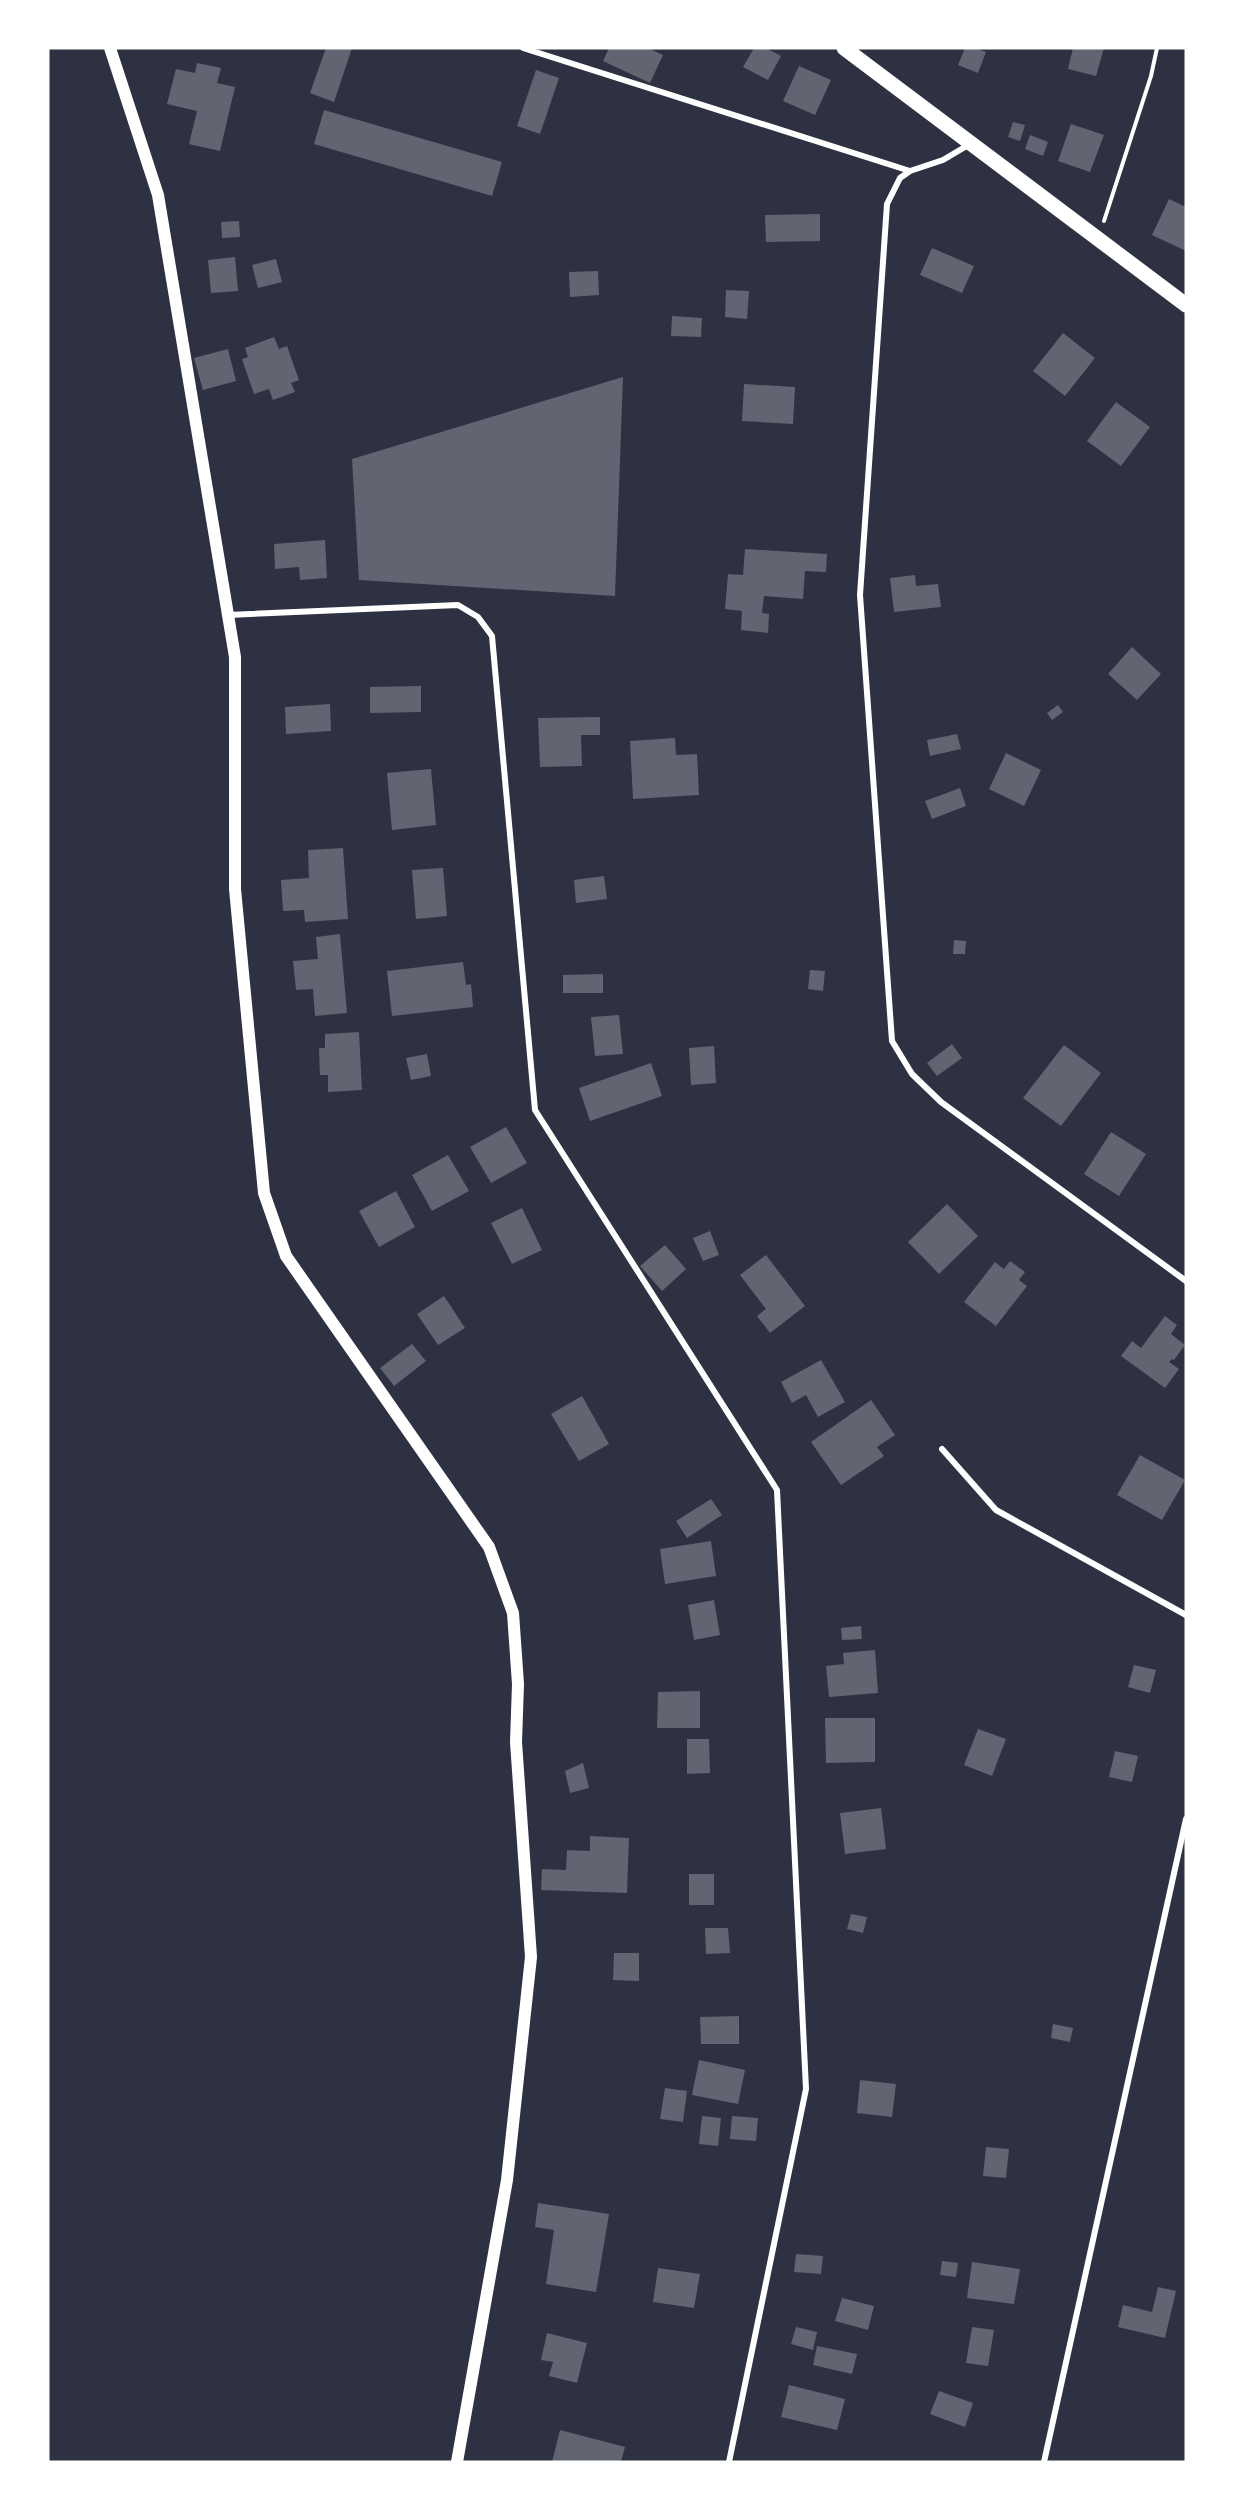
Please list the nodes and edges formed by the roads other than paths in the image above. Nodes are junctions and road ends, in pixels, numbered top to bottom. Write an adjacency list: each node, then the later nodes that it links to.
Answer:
1 (110, 48): 7 (main road)
2 (523, 48): 5 (street)
3 (844, 48): 4 (main road)
4 (970, 144): 5 (street); 6 (main road)
5 (910, 171): 8 (street)
6 (1186, 305)
7 (228, 615): 12 (main road); 13 (street)
8 (1186, 1281)
9 (942, 1449): 10 (street)
10 (1186, 1615)
11 (1186, 1819): 14 (street)
12 (457, 2462)
13 (729, 2462)
14 (1044, 2462)

